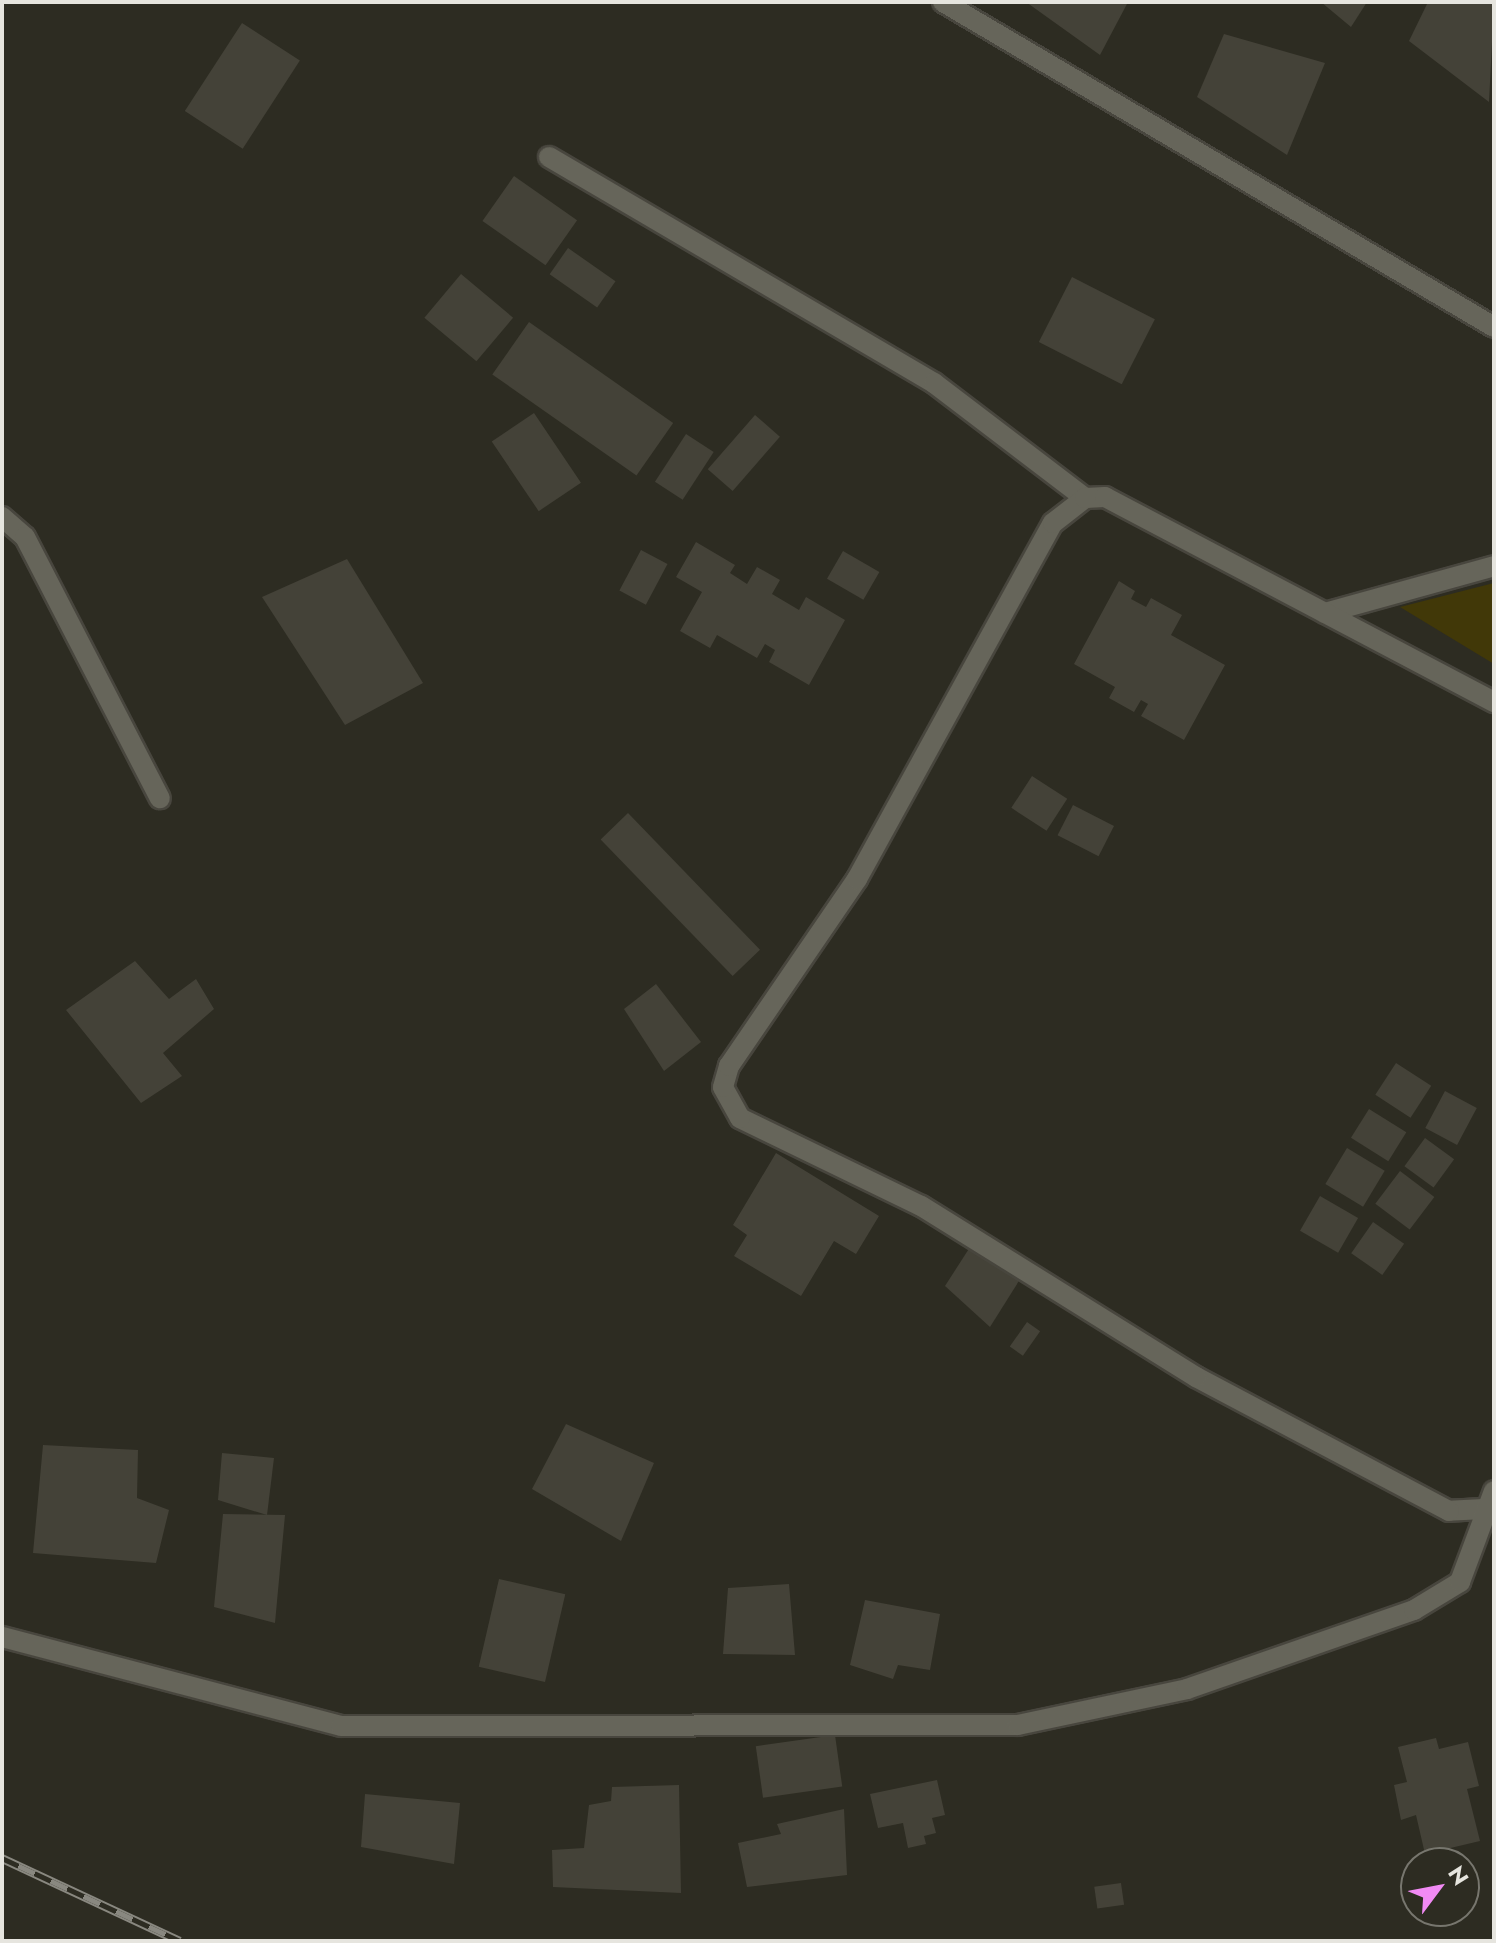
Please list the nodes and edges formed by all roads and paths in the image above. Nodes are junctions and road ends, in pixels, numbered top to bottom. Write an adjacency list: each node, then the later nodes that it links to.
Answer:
1 (943, 2): 3 (street)
2 (549, 157): 4 (street)
3 (1494, 327)
4 (1085, 498): 7 (street); 10 (street)
5 (2, 517): 9 (street)
6 (1494, 566): 7 (street)
7 (1325, 613): 8 (street)
8 (1494, 702)
9 (160, 798)
10 (1489, 1500): 11 (street)
11 (2, 1637)

